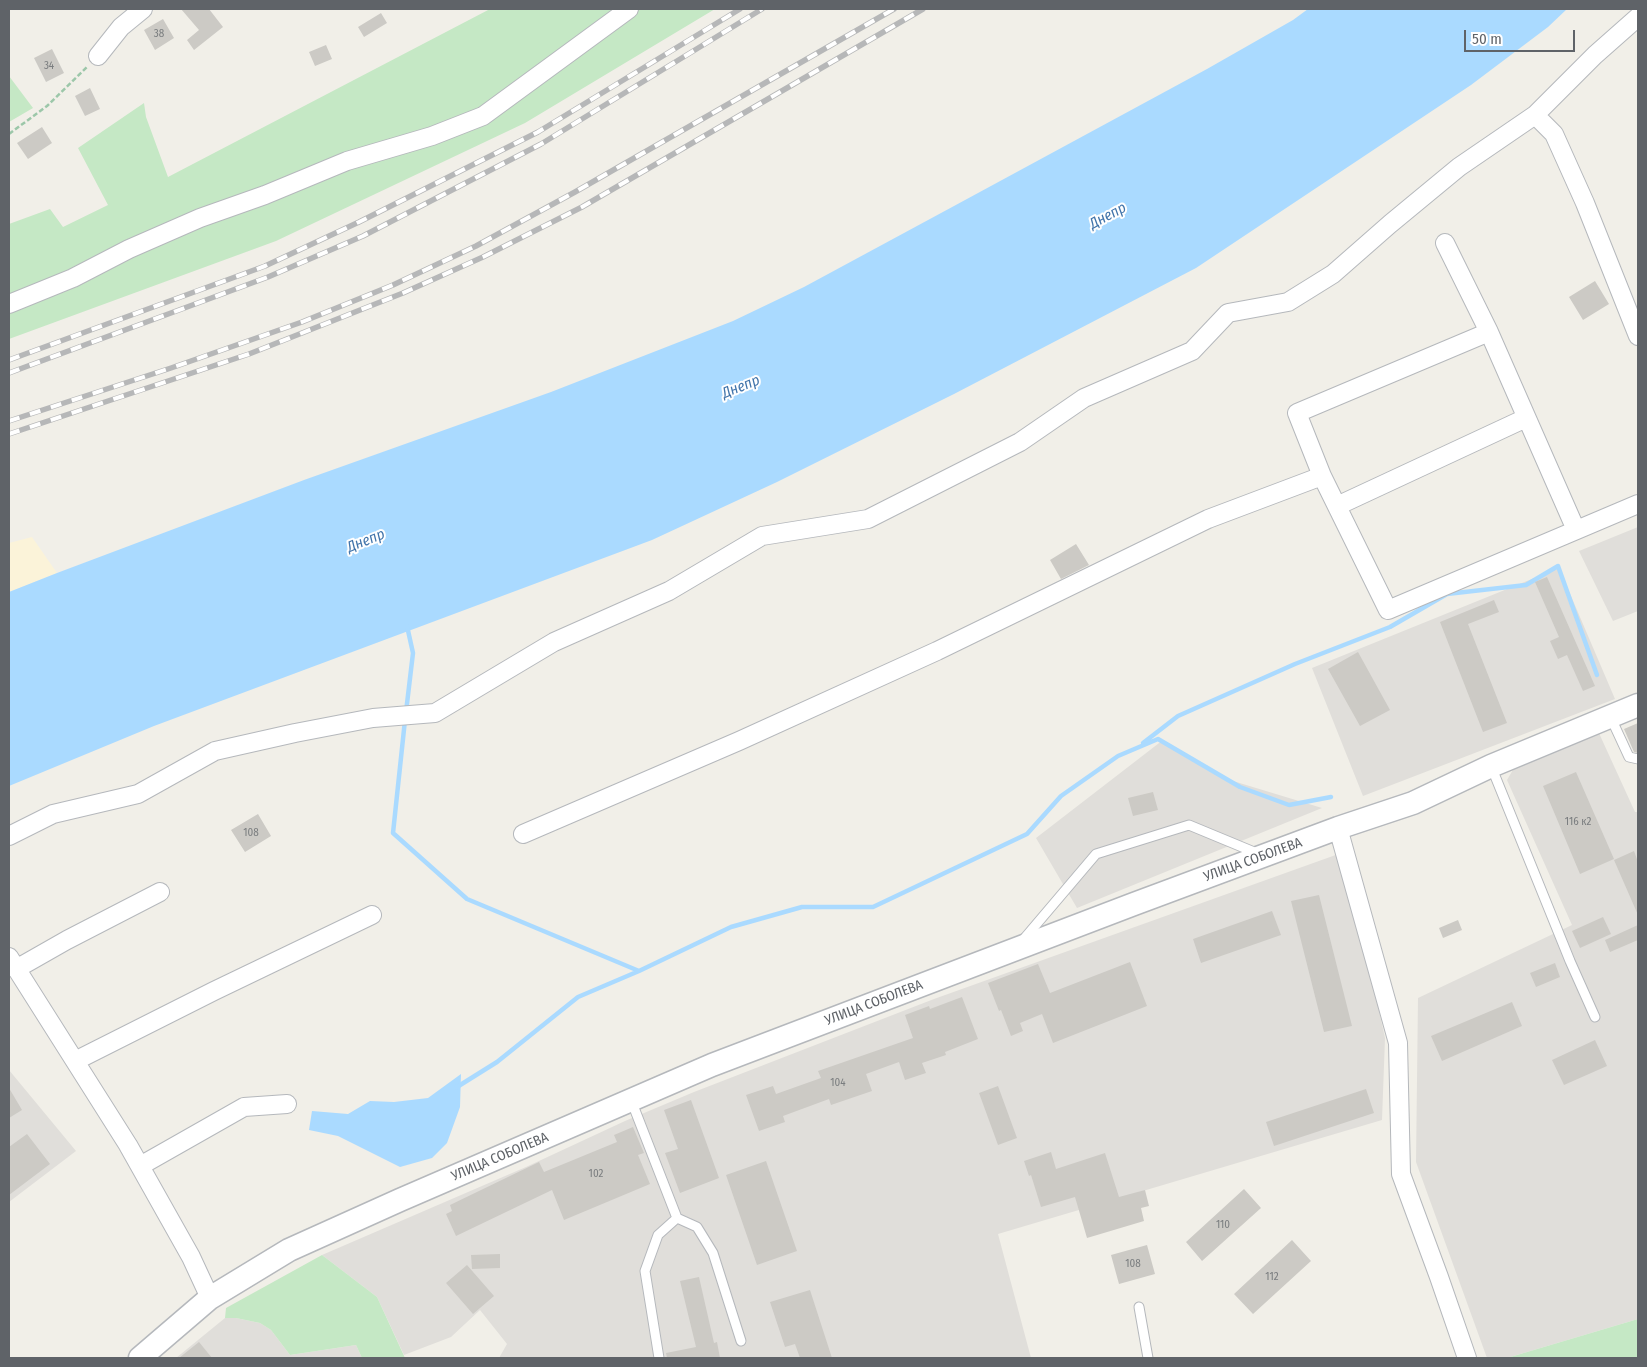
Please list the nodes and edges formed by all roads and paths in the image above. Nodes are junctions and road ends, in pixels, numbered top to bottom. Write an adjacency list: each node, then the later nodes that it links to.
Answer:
1 (143, 9): 4 (street)
2 (629, 9): 8 (street)
3 (1638, 17): 5 (street)
4 (98, 56): 6 (path)
5 (1535, 114): 10 (street); 22 (street)
6 (9, 134)
7 (1445, 243): 9 (street)
8 (9, 304)
9 (1489, 332): 11 (street); 12 (street)
10 (1638, 336)
11 (1526, 418): 14 (street); 15 (street)
12 (1322, 476): 14 (street); 21 (street)
13 (1638, 504): 15 (street)
14 (1337, 506): 15 (street)
15 (1576, 530)
16 (1638, 705): 17 (street, УЛИЦА СОБОЛЕВА)
17 (1610, 716): 18 (lane); 19 (street, УЛИЦА СОБОЛЕВА)
18 (1638, 759)
19 (1491, 766): 20 (street, УЛИЦА СОБОЛЕВА); 28 (lane)
20 (1338, 828): 23 (street, УЛИЦА СОБОЛЕВА); 40 (street)
21 (523, 834)
22 (9, 836)
23 (1264, 856): 26 (street, УЛИЦА СОБОЛЕВА); 26 (lane)
24 (160, 892): 27 (street)
25 (372, 915): 29 (street)
26 (1014, 950): 30 (street, УЛИЦА СОБОЛЕВА)
27 (12, 963): 29 (street)
28 (1595, 1017)
29 (75, 1061): 32 (street)
30 (631, 1100): 33 (lane); 34 (street, УЛИЦА СОБОЛЕВА)
31 (287, 1104): 32 (street)
32 (140, 1166): 34 (street)
33 (677, 1218): 36 (lane); 38 (lane)
34 (210, 1298): 37 (street, УЛИЦА СОБОЛЕВА)
35 (1138, 1307): 39 (lane)
36 (741, 1341)
37 (140, 1358)
38 (659, 1358)
39 (1148, 1358)
40 (1466, 1358)

